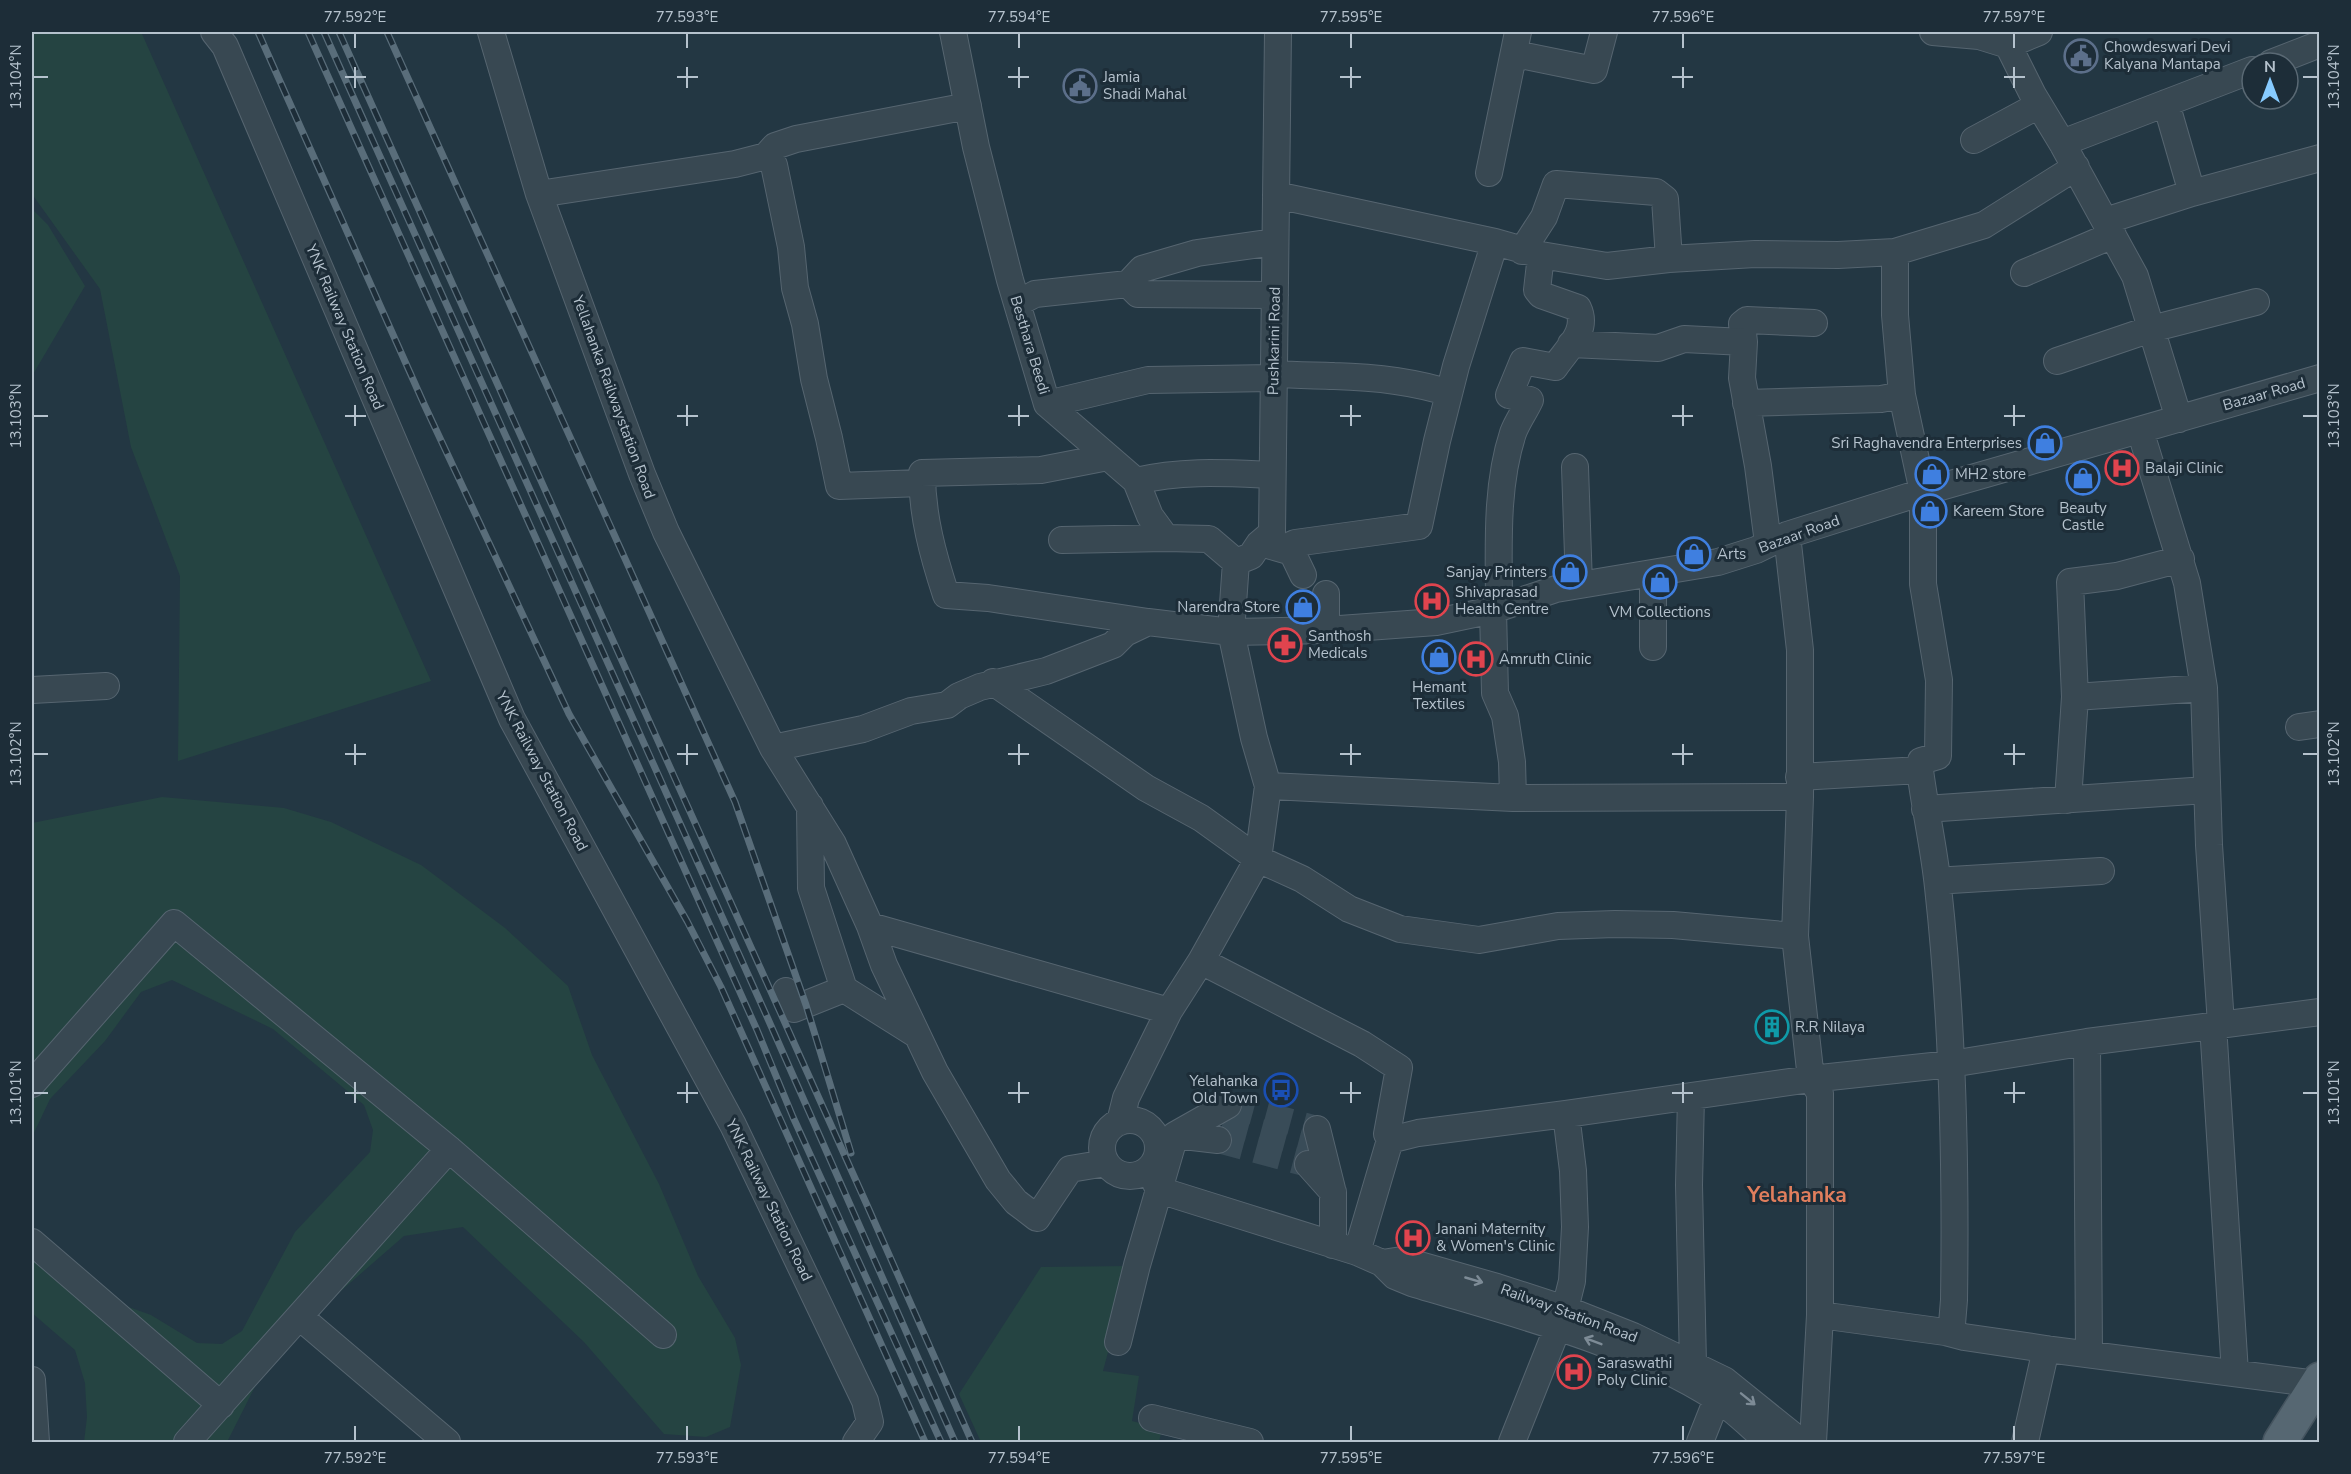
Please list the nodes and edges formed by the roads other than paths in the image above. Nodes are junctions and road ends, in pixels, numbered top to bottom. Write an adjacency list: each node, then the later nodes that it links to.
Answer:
1 (491, 32): 23 (street, Yellahanka Railwaystation Road)
2 (953, 32): 15 (street, Besthara Beedi)
3 (1278, 32): 24 (street, Pushkarini Road)
4 (1604, 32): 8 (street)
5 (1933, 32): 10 (street)
6 (2038, 32): 10 (street)
7 (220, 39): 130 (street, YNK Railway Station Road)
8 (1516, 43): 21 (street)
9 (2319, 44): 11 (street)
10 (2008, 45): 14 (street)
11 (2300, 52)
12 (2240, 75): 13 (street)
13 (2166, 103): 17 (street); 22 (street)
14 (2039, 105): 16 (street); 17 (street)
15 (968, 106): 18 (street); 35 (street, Besthara Beedi)
16 (1974, 141)
17 (2062, 143): 20 (street)
18 (766, 156): 23 (street); 53 (street)
19 (2319, 158): 22 (street)
20 (2076, 167): 25 (street); 28 (street)
21 (1489, 173)
22 (2192, 193): 25 (street)
23 (539, 194): 76 (street, Yellahanka Railwaystation Road)
24 (1276, 195): 26 (street, Pushkarini Road); 27 (street)
25 (2109, 228): 31 (street); 37 (street)
26 (1275, 242): 32 (street); 33 (street, Pushkarini Road)
27 (1495, 242): 29 (street); 43 (street)
28 (1895, 252): 30 (street); 44 (street)
29 (1531, 253): 30 (street); 30 (street); 39 (street)
30 (1669, 259)
31 (2024, 273)
32 (1128, 284): 33 (street); 35 (street)
33 (1275, 294): 41 (street, Pushkarini Road)
34 (2256, 302): 37 (street)
35 (1018, 303): 46 (street, Besthara Beedi)
36 (1814, 323): 38 (street)
37 (2151, 329): 40 (street); 47 (street)
38 (1744, 342): 39 (street); 45 (street)
39 (1571, 344): 66 (street)
40 (2057, 361)
41 (1274, 375): 43 (street); 46 (street); 51 (street, Pushkarini Road)
42 (2319, 378): 47 (street, Bazaar Road)
43 (1449, 393): 59 (street)
44 (1902, 395): 45 (street); 54 (street)
45 (1746, 403): 56 (street)
46 (1047, 404): 49 (street, Besthara Beedi)
47 (2179, 419): 48 (street, Bazaar Road)
48 (2140, 430): 54 (street, Bazaar Road); 60 (street)
49 (1108, 457): 52 (street, Besthara Beedi); 53 (street)
50 (1575, 467): 64 (street)
51 (1272, 475): 52 (street); 58 (street, Pushkarini Road)
52 (1136, 481): 55 (street, Besthara Beedi)
53 (922, 483): 67 (street)
54 (1923, 492): 56 (street, Bazaar Road); 77 (street)
55 (1166, 538): 57 (street); 61 (street)
56 (1777, 539): 62 (street, Bazaar Road); 79 (street)
57 (1062, 540)
58 (1259, 544): 59 (street); 61 (street, Pushkarini Road)
59 (1284, 548): 63 (street)
60 (2181, 559): 73 (street); 75 (street)
61 (1236, 562): 69 (street)
62 (1653, 573): 64 (street, Bazaar Road); 70 (street)
63 (1303, 575)
64 (1579, 585): 66 (street, Bazaar Road)
65 (1326, 594): 68 (street)
66 (1496, 608): 68 (street, Bazaar Road); 81 (street)
67 (1148, 622): 69 (street); 71 (street)
68 (1326, 630): 69 (street, Bazaar Road)
69 (1231, 632): 78 (street)
70 (1653, 647)
71 (993, 682): 76 (street); 85 (street)
72 (106, 686): 74 (street)
73 (2204, 688): 75 (street); 80 (street)
74 (32, 690)
75 (2075, 697): 82 (street)
76 (774, 748): 83 (street)
77 (1920, 770): 79 (street); 84 (street)
78 (1268, 786): 81 (street); 85 (street)
79 (1800, 787): 81 (street); 89 (street)
80 (2207, 790): 82 (street); 95 (street)
81 (1513, 798)
82 (2068, 800): 84 (street)
83 (810, 806): 88 (street); 91 (street)
84 (1925, 809): 87 (street)
85 (1258, 859): 89 (street); 90 (street)
86 (2101, 871): 87 (street)
87 (1938, 883): 98 (street)
88 (870, 926): 93 (street); 96 (street)
89 (1795, 936): 100 (street)
90 (1202, 961): 93 (street); 105 (street)
91 (844, 989): 92 (street); 96 (street)
92 (786, 991)
93 (1169, 1011): 103 (street)
94 (2319, 1012): 95 (street)
95 (2217, 1024): 97 (street); 121 (street)
96 (918, 1035): 107 (street)
97 (2087, 1041): 98 (street); 119 (street)
98 (1951, 1064): 100 (street); 115 (street)
99 (37, 1068): 106 (street)
100 (1811, 1079): 101 (street); 112 (street)
101 (1691, 1096): 102 (street); 120 (street)
102 (1566, 1114): 105 (street); 114 (street)
103 (1120, 1122): 107 (street); 108 (street)
104 (1223, 1122): 108 (street)
105 (1390, 1140): 111 (street)
106 (449, 1149): 113 (street); 116 (street)
107 (1106, 1163): 108 (street, Railway Station Road)
108 (1154, 1180): 111 (street, Railway Station Road); 117 (street)
109 (1332, 1192): 109 (street); 111 (street)
110 (32, 1242): 125 (street)
111 (1345, 1248): 114 (street, Railway Station Road)
112 (1820, 1315): 115 (street); 136 (street)
113 (300, 1317): 125 (street); 129 (street)
114 (1562, 1318): 120 (street, Railway Station Road); 132 (street)
115 (1945, 1332): 118 (street)
116 (663, 1335)
117 (1118, 1342)
118 (2046, 1349): 119 (street); 137 (street)
119 (2089, 1354): 121 (street)
120 (1690, 1373): 124 (street, Railway Station Road)
121 (2235, 1373): 123 (street)
122 (32, 1380): 127 (street)
123 (2318, 1383): 138 (main road)
124 (1720, 1389): 133 (street); 134 (street, Railway Station Road); 135 (street, Railway Station Road, one-way to 135)
125 (221, 1405): 128 (street)
126 (1152, 1418): 131 (street)
127 (36, 1443)
128 (187, 1443)
129 (447, 1443)
130 (856, 1443)
131 (1250, 1443)
132 (1512, 1443)
133 (1700, 1443)
134 (1769, 1443)
135 (1801, 1443)
136 (1813, 1443)
137 (2025, 1443)
138 (2280, 1443)

